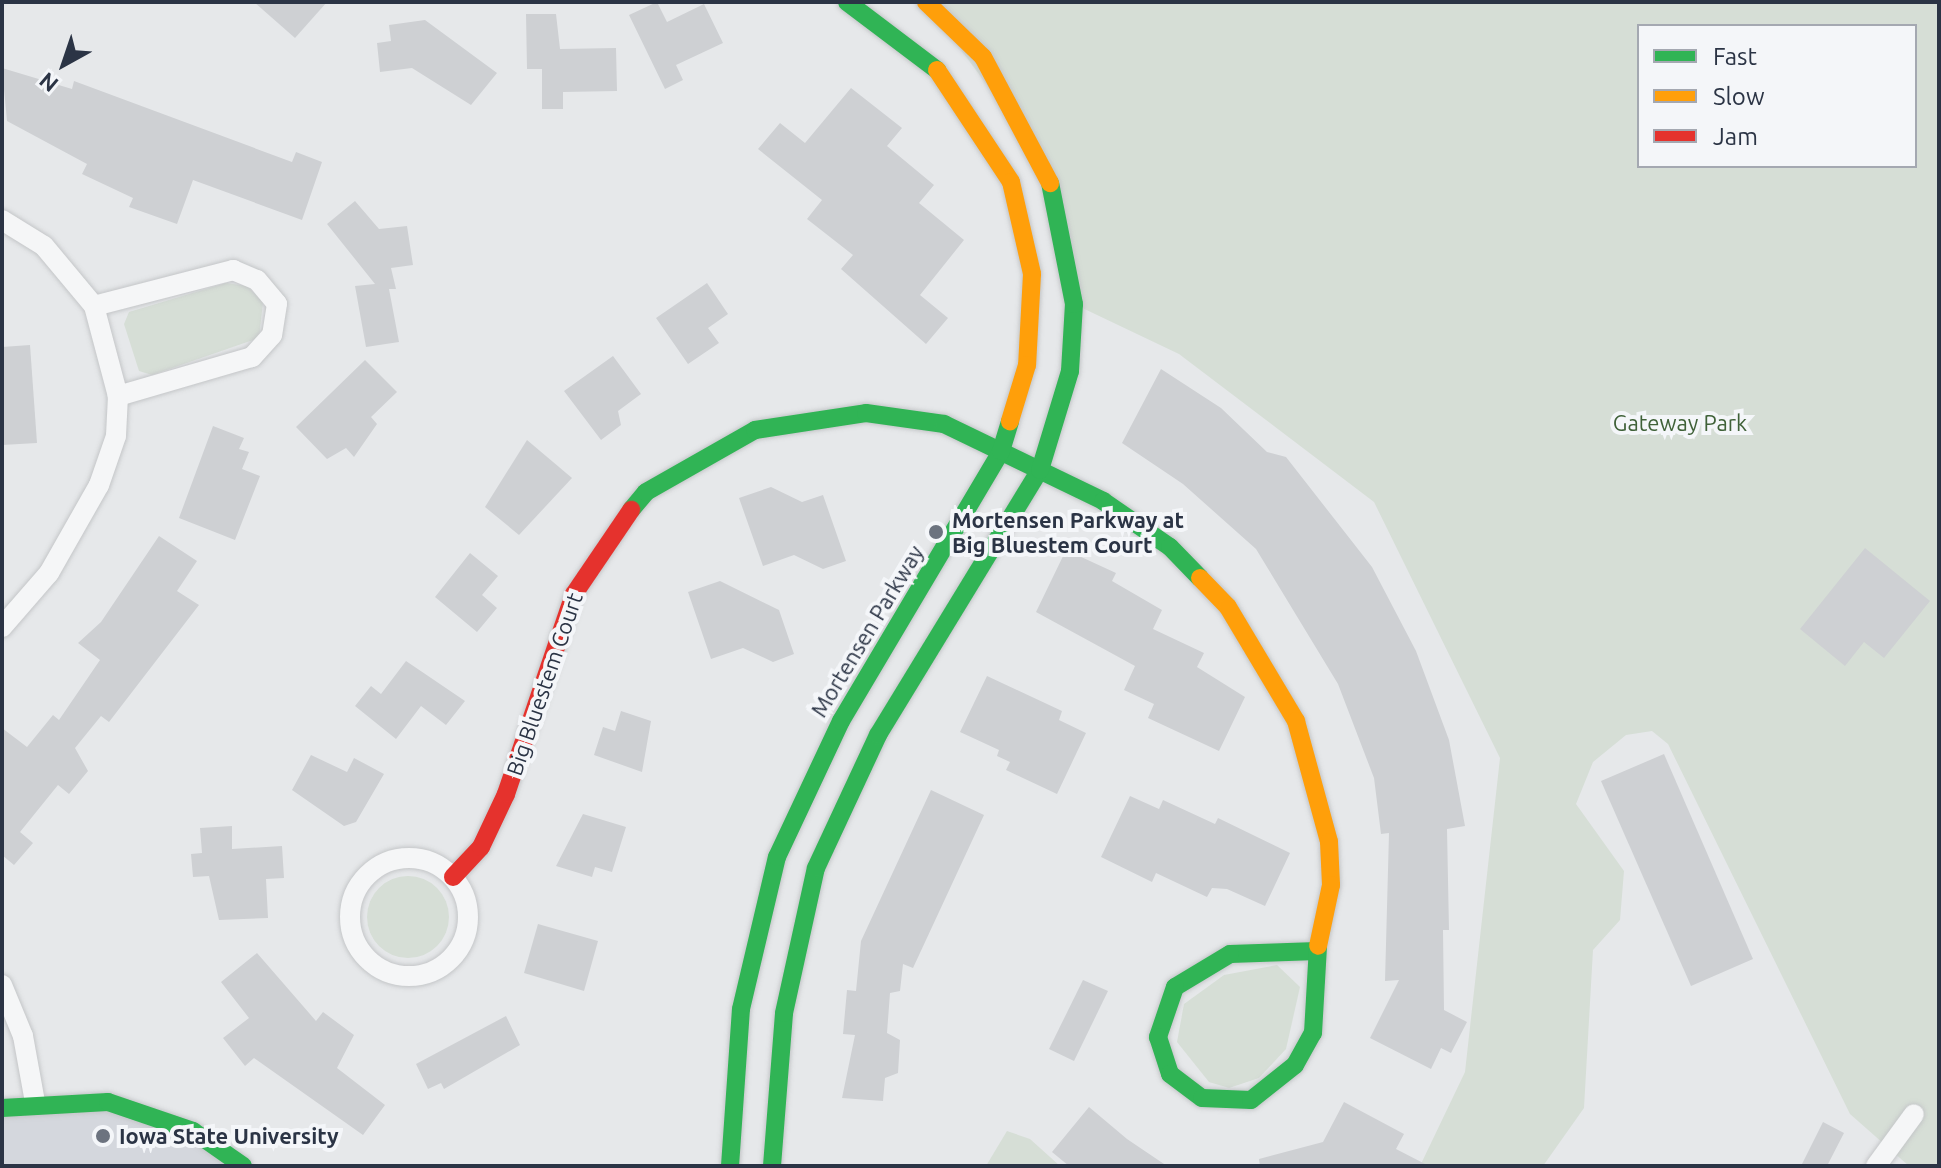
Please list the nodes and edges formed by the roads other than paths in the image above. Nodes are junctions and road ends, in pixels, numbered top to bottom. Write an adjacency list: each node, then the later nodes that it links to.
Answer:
1 (847, 2): 6 (street, Mortensen Parkway)
2 (926, 2): 7 (street)
3 (2, 220): 4 (street)
4 (94, 306): 5 (street); 5 (street)
5 (118, 396): 8 (street)
6 (1001, 451): 7 (street, Big Bluestem Court); 9 (street, Big Bluestem Court); 16 (street, Mortensen Parkway)
7 (1040, 470): 10 (street, Big Bluestem Court); 17 (street)
8 (2, 627)
9 (453, 877): 9 (street)
10 (1317, 951): 10 (street)
11 (2, 985): 12 (street)
12 (35, 1102): 13 (street); 15 (street)
13 (2, 1108)
14 (1914, 1114): 18 (street)
15 (243, 1166)
16 (730, 1166)
17 (772, 1166)
18 (1876, 1166)

